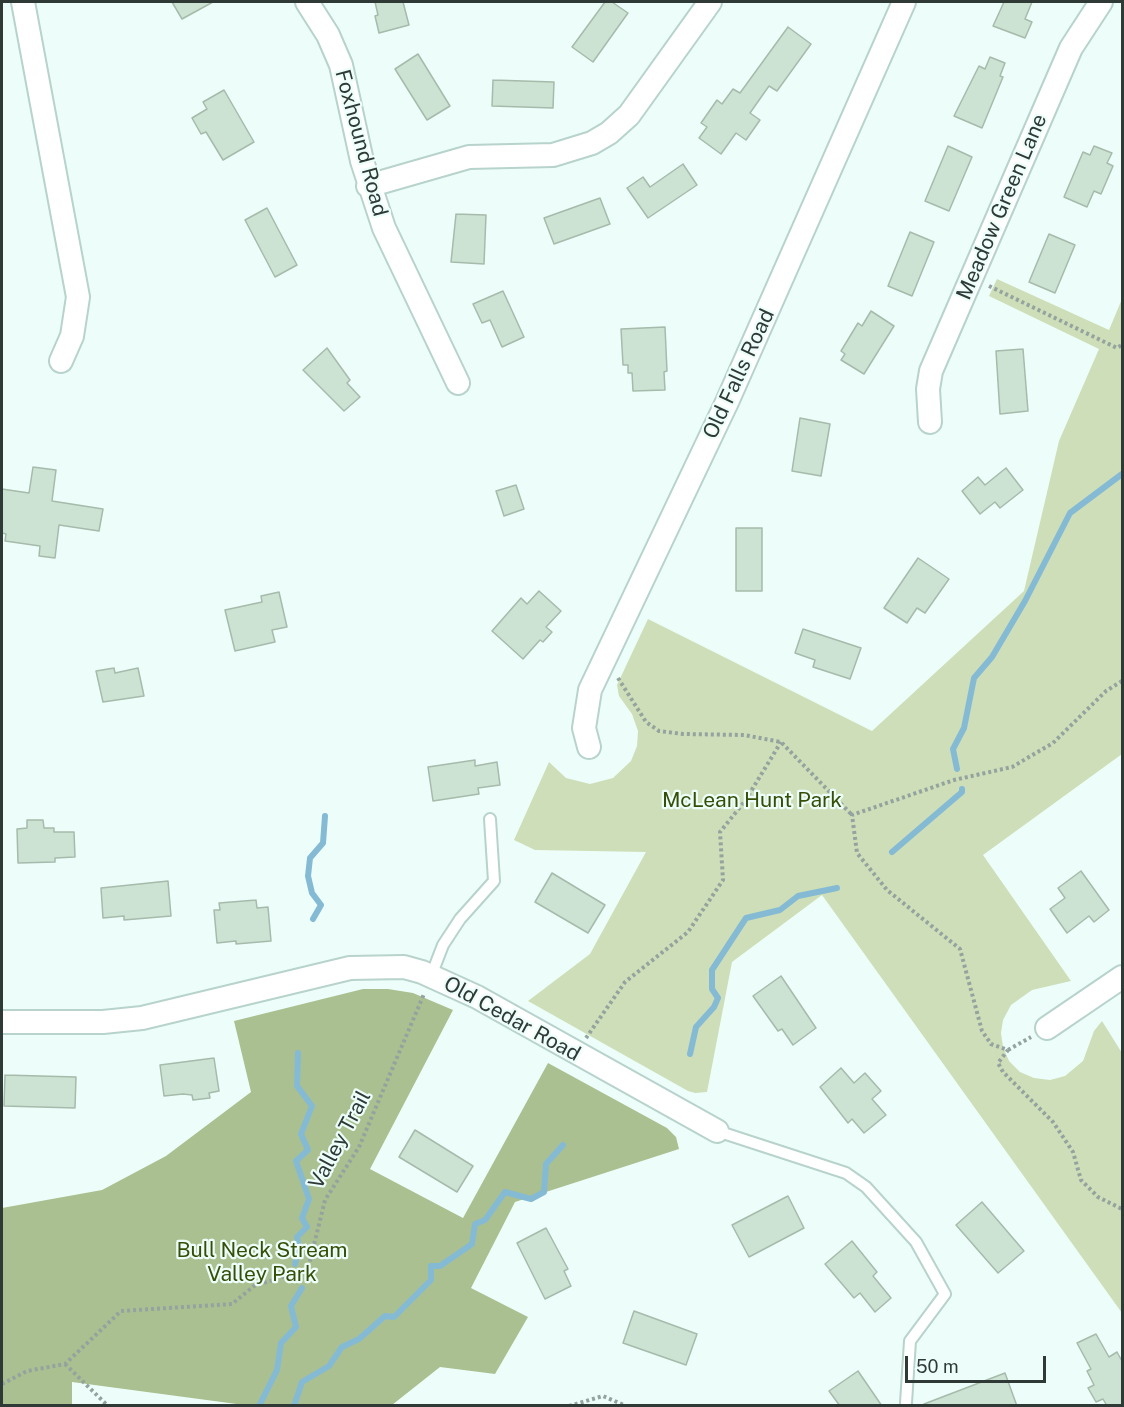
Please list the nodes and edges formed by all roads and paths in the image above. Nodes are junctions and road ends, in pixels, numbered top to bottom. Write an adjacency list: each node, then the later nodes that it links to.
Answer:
1 (23, 2): 9 (street)
2 (307, 2): 6 (street, Foxhound Road)
3 (710, 2): 6 (street)
4 (904, 2): 12 (street, Old Falls Road)
5 (1101, 2): 7 (street, Meadow Green Lane)
6 (368, 186): 10 (street, Foxhound Road)
7 (971, 278): 8 (path); 11 (street, Meadow Green Lane)
8 (1122, 345)
9 (61, 361)
10 (458, 383)
11 (930, 422)
12 (603, 662): 14 (path); 15 (street, Old Falls Road)
13 (1122, 681): 16 (path)
14 (781, 742): 16 (path); 23 (path)
15 (589, 747)
16 (852, 815): 22 (path)
17 (490, 819): 18 (lane)
18 (431, 976): 20 (street, Old Cedar Road); 23 (street, Old Cedar Road); 26 (path, Valley Trail)
19 (1122, 977): 21 (street)
20 (2, 1022)
21 (1047, 1028): 22 (path)
22 (1008, 1050): 25 (path)
23 (575, 1054): 24 (street, Old Cedar Road)
24 (717, 1131): 28 (lane, Old Cedar Road)
25 (1122, 1209)
26 (65, 1364): 27 (path); 29 (path)
27 (2, 1384)
28 (906, 1403)
29 (108, 1406)
30 (569, 1406): 31 (path)
31 (626, 1406)

